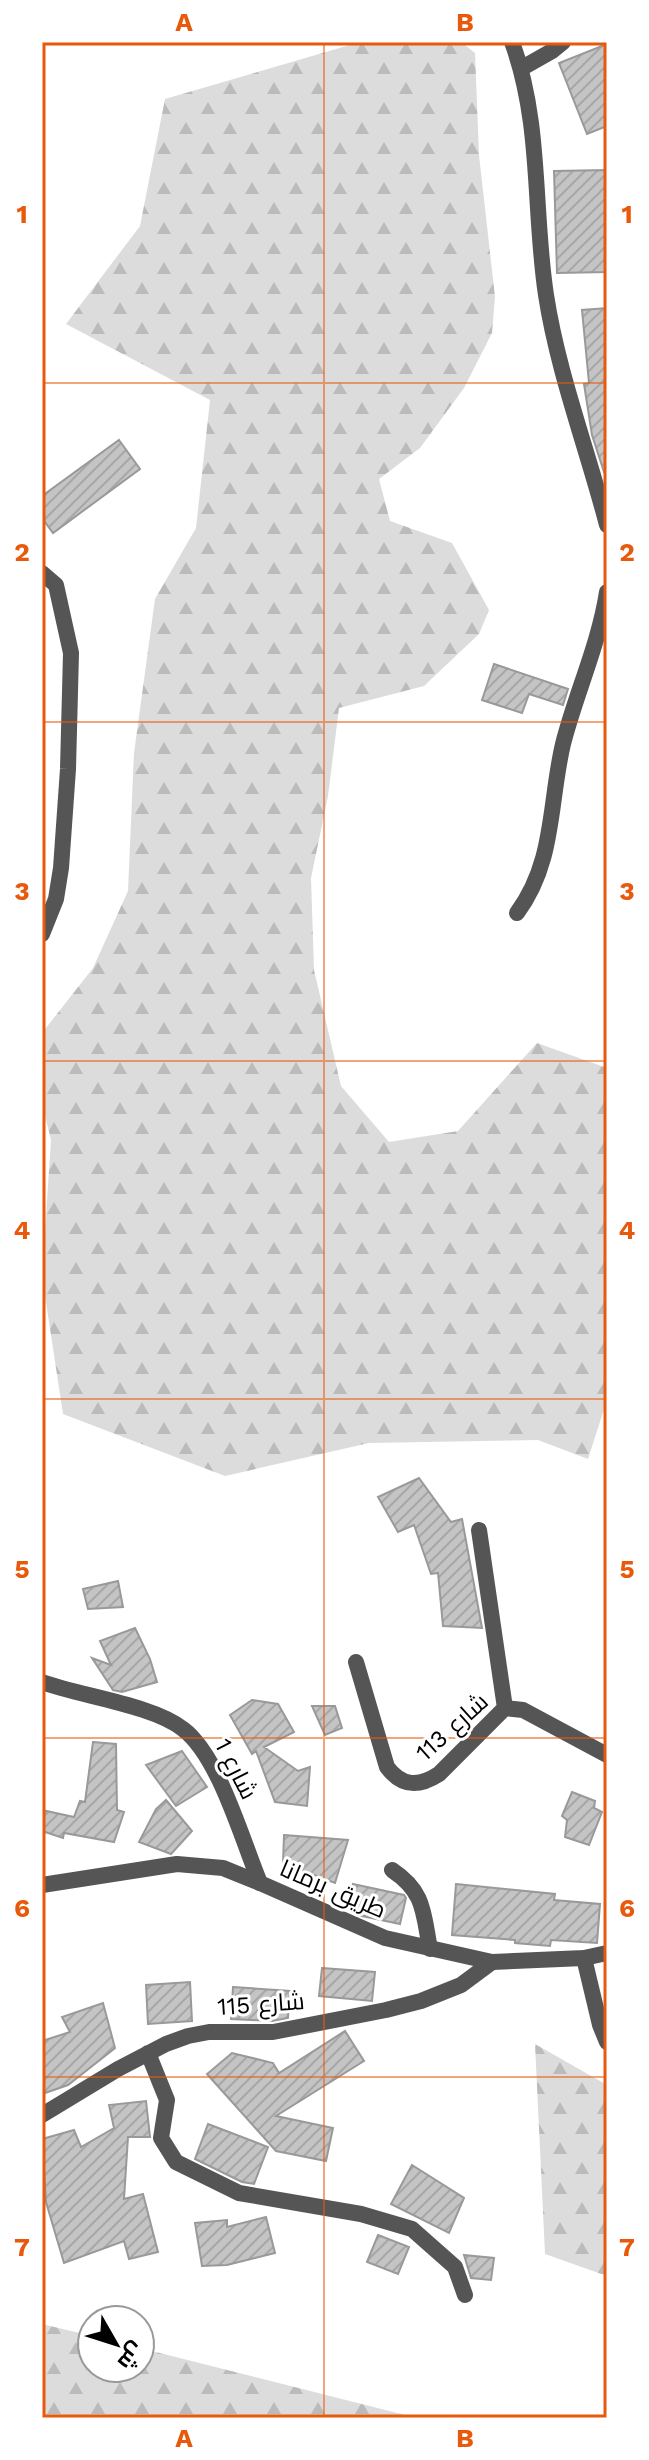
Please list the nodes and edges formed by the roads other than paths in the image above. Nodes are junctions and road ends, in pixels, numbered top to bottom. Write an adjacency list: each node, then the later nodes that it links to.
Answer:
1 (512, 42): 3 (street)
2 (563, 42): 3 (street)
3 (522, 68): 4 (street)
4 (607, 525)
5 (42, 573): 9 (street)
6 (607, 592): 7 (street)
7 (600, 648): 8 (street)
8 (517, 913)
9 (42, 934)
10 (479, 1530): 13 (street)
11 (356, 1662): 13 (street, شارع 113)
12 (42, 1682): 16 (street, شارع 1)
13 (505, 1708): 14 (street, شارع 113)
14 (607, 1755)
15 (392, 1870): 18 (street)
16 (260, 1883): 17 (street, طريق برمانا); 18 (street, طريق برمانا)
17 (42, 1885)
18 (430, 1949): 21 (street, طريق برمانا)
19 (607, 1953): 20 (street, طريق برمانا)
20 (584, 1958): 21 (street, طريق برمانا); 22 (street)
21 (492, 1962): 23 (street, شارع 115)
22 (607, 2042)
23 (148, 2053): 24 (street, شارع 115); 25 (street)
24 (42, 2115)
25 (465, 2295)

